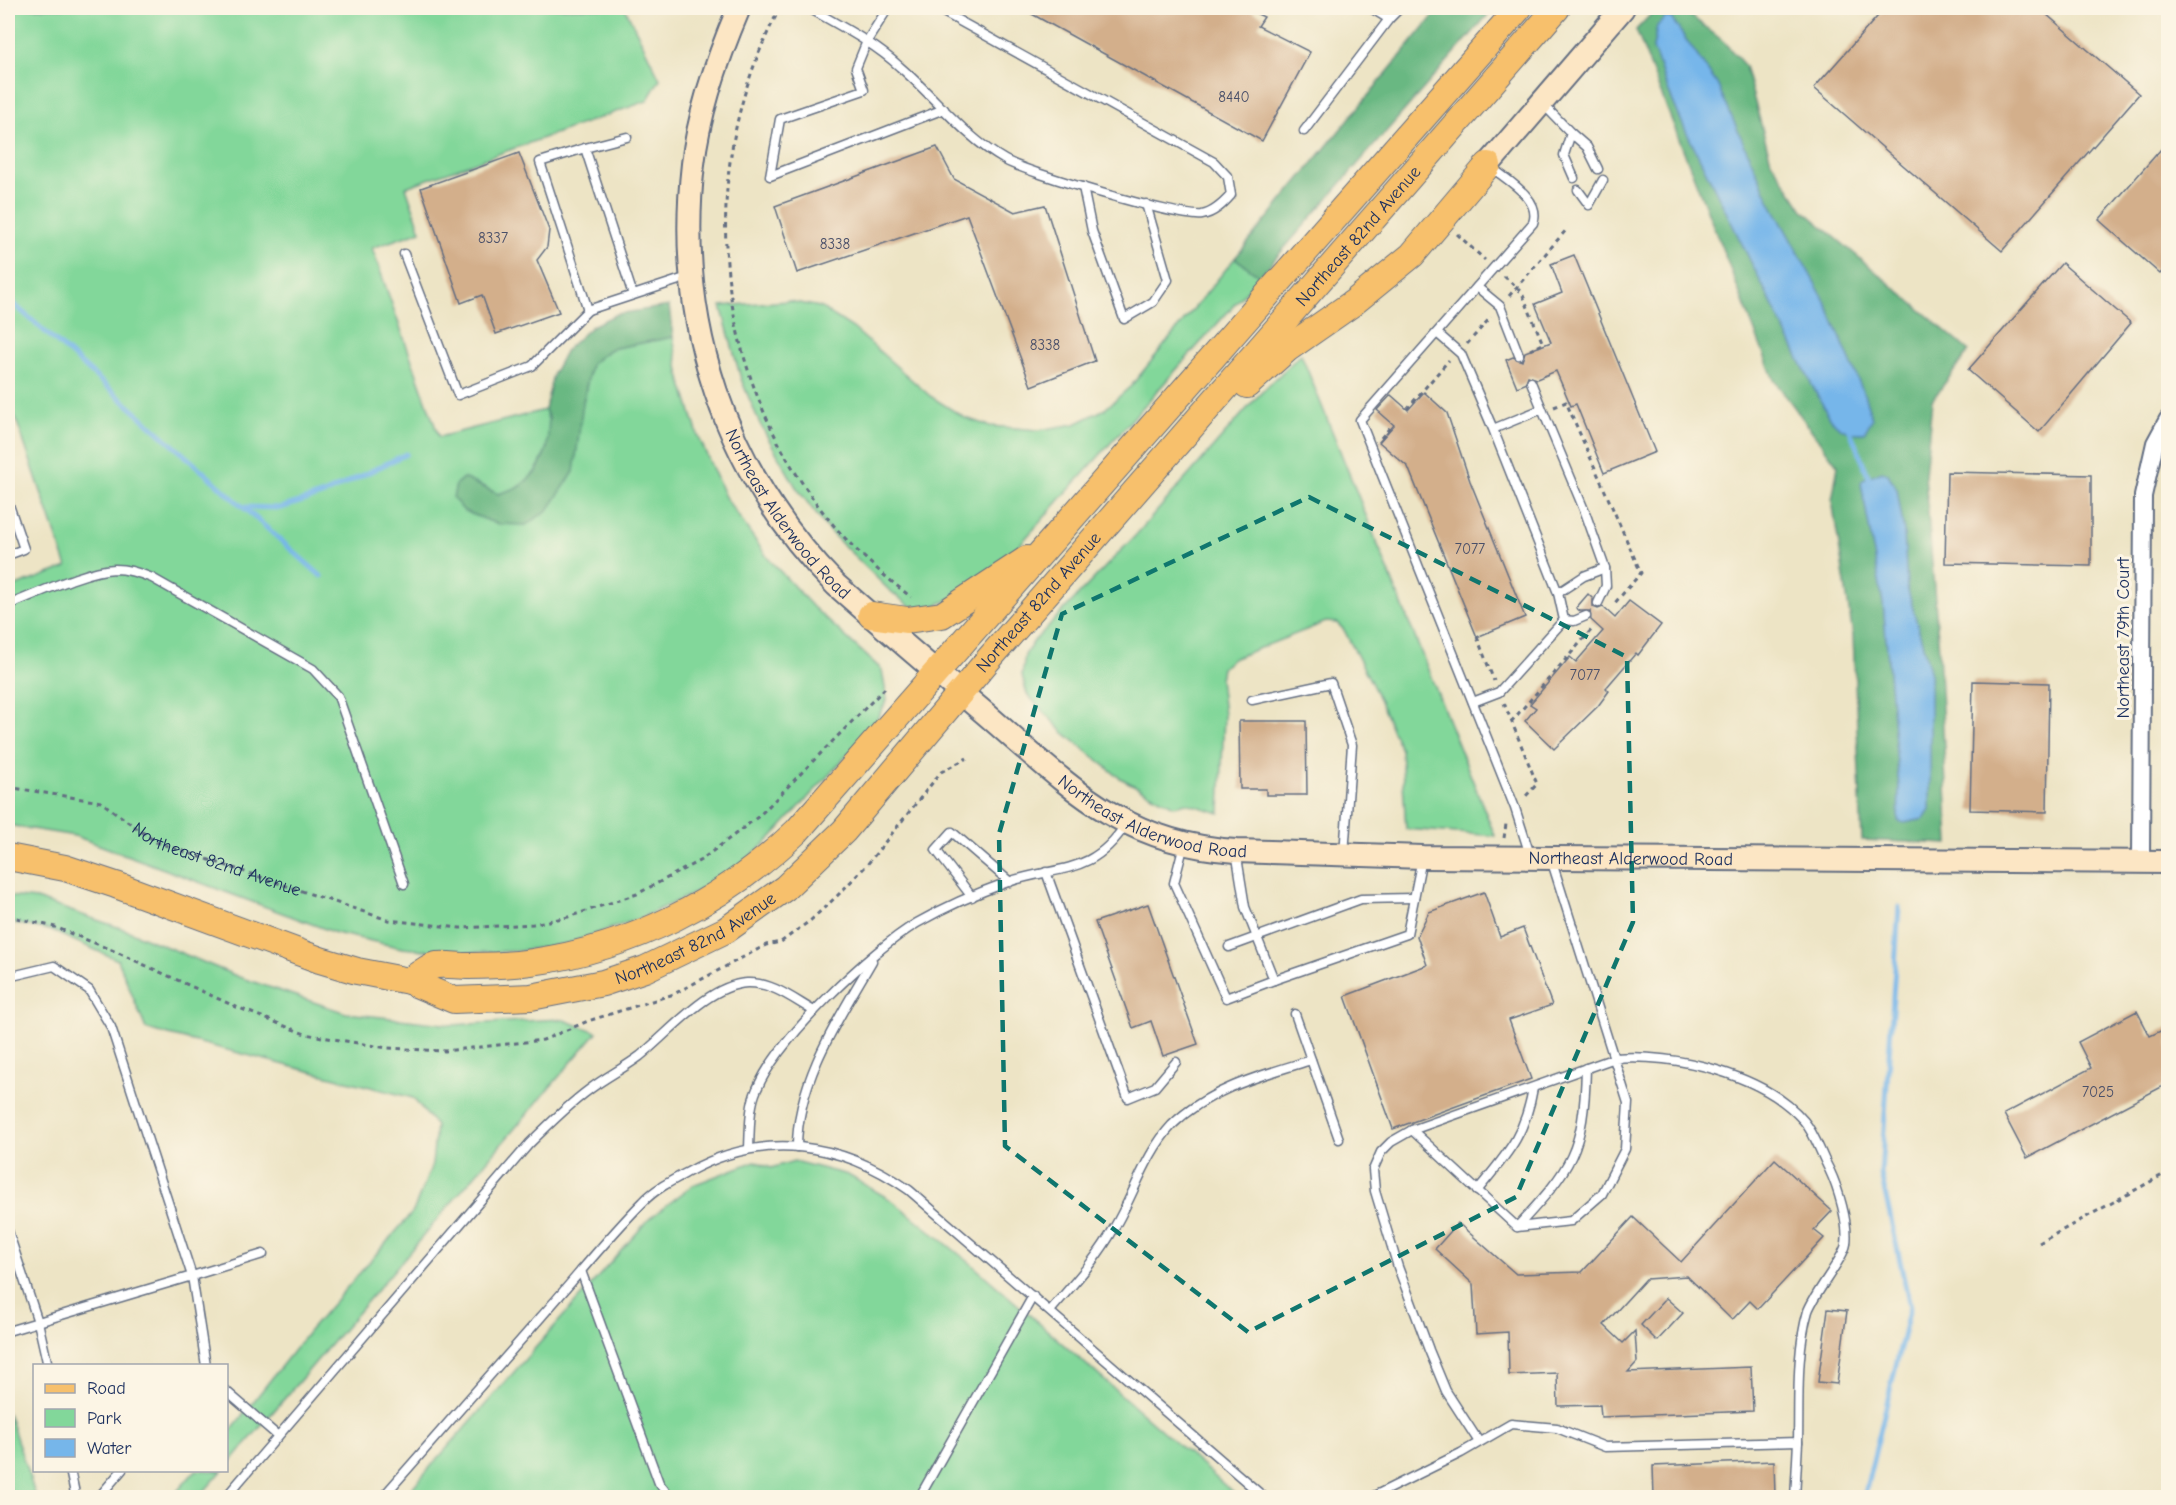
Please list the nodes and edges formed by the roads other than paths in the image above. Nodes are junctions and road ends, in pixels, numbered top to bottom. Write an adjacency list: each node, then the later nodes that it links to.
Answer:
1 (740, 8): 26 (main road, Northeast Alderwood Road)
2 (808, 8): 11 (lane)
3 (888, 8): 11 (lane)
4 (936, 8): 24 (lane)
5 (1371, 8): 10 (lane)
6 (1400, 8): 10 (lane)
7 (1519, 8): 38 (main road, Northeast 82nd Avenue)
8 (1557, 8): 36 (main road, Northeast 82nd Avenue)
9 (1623, 8): 12 (main road)
10 (1389, 19): 14 (lane)
11 (867, 41): 13 (lane); 13 (lane)
12 (1541, 103): 15 (lane); 18 (main road)
13 (944, 109): 22 (lane)
14 (1304, 131)
15 (1571, 133): 19 (lane); 20 (lane)
16 (627, 137): 17 (lane)
17 (585, 148): 28 (lane); 29 (lane)
18 (1488, 165): 27 (lane); 36 (main road)
19 (1598, 169)
20 (1574, 178)
21 (1603, 180): 23 (lane)
22 (1083, 187): 24 (lane); 24 (lane)
23 (1578, 190)
24 (1146, 204)
25 (404, 254): 29 (lane)
26 (692, 276): 28 (lane); 44 (main road, Northeast Alderwood Road)
27 (1477, 287): 30 (lane); 31 (lane)
28 (633, 295): 29 (lane)
29 (588, 310)
30 (1437, 333): 35 (lane); 50 (lane)
31 (1519, 355)
32 (1530, 382): 33 (lane)
33 (1542, 409): 35 (lane); 40 (lane)
34 (2169, 419): 58 (street, Northeast 79th Court)
35 (1493, 429): 41 (lane)
36 (1173, 447): 48 (main road, Northeast 82nd Avenue)
37 (8, 502): 39 (lane)
38 (1050, 544): 44 (main road); 47 (main road, Northeast 82nd Avenue)
39 (8, 555)
40 (1605, 568): 41 (lane); 42 (lane)
41 (1558, 593): 46 (lane)
42 (1598, 603)
43 (8, 605): 62 (lane)
44 (871, 615): 47 (main road, Northeast Alderwood Road)
45 (1586, 616): 46 (lane)
46 (1564, 620): 50 (lane)
47 (937, 672): 48 (main road, Northeast Alderwood Road); 70 (main road, Northeast 82nd Avenue)
48 (961, 693): 51 (main road, Northeast Alderwood Road); 70 (main road, Northeast 82nd Avenue)
49 (1252, 700): 54 (lane)
50 (1473, 702): 57 (lane)
51 (1126, 824): 52 (main road, Northeast Alderwood Road); 60 (lane)
52 (1184, 844): 53 (main road, Northeast Alderwood Road); 69 (lane)
53 (1236, 851): 54 (main road, Northeast Alderwood Road); 65 (lane)
54 (1344, 855): 56 (main road, Northeast Alderwood Road)
55 (8, 856): 70 (main road, Northeast 82nd Avenue)
56 (1423, 857): 57 (main road, Northeast Alderwood Road); 64 (lane)
57 (1541, 858): 58 (main road, Northeast Alderwood Road); 73 (lane)
58 (2141, 862): 59 (main road, Northeast Alderwood Road)
59 (2169, 862)
60 (1046, 872): 61 (lane); 75 (lane)
61 (1010, 882): 63 (lane); 63 (lane)
62 (404, 884)
63 (972, 897): 67 (lane)
64 (1414, 898): 65 (lane); 69 (lane)
65 (1258, 937): 66 (lane); 69 (lane)
66 (1229, 947)
67 (877, 953): 71 (lane); 80 (lane)
68 (8, 977): 87 (lane)
69 (1274, 980)
70 (410, 981)
71 (814, 1011): 81 (lane); 95 (lane)
72 (1295, 1014): 74 (lane)
73 (1615, 1058): 76 (lane); 83 (lane); 97 (lane)
74 (1311, 1060): 79 (lane); 89 (lane)
75 (1176, 1062)
76 (1586, 1068): 77 (lane); 83 (lane)
77 (1533, 1088): 78 (lane); 82 (lane)
78 (1412, 1130): 82 (lane); 96 (lane)
79 (1339, 1139)
80 (797, 1147): 81 (lane); 88 (lane)
81 (749, 1148): 86 (lane)
82 (1477, 1191): 83 (lane)
83 (1516, 1227)
84 (8, 1231): 90 (lane)
85 (263, 1254): 87 (lane)
86 (582, 1271): 103 (lane); 104 (lane)
87 (192, 1276): 90 (lane); 93 (lane)
88 (1034, 1296): 89 (lane); 105 (lane)
89 (1050, 1311): 106 (lane)
90 (38, 1322): 91 (lane); 92 (lane)
91 (8, 1331)
92 (48, 1364)
93 (206, 1364)
94 (228, 1392): 95 (lane)
95 (278, 1436): 102 (lane)
96 (1479, 1442): 97 (lane); 107 (lane)
97 (1798, 1442): 108 (lane)
98 (70, 1472): 100 (lane)
99 (120, 1472): 101 (lane)
100 (76, 1497)
101 (98, 1497)
102 (225, 1497)
103 (382, 1497)
104 (674, 1497)
105 (919, 1497)
106 (1265, 1497)
107 (1370, 1497)
108 (1795, 1497)

